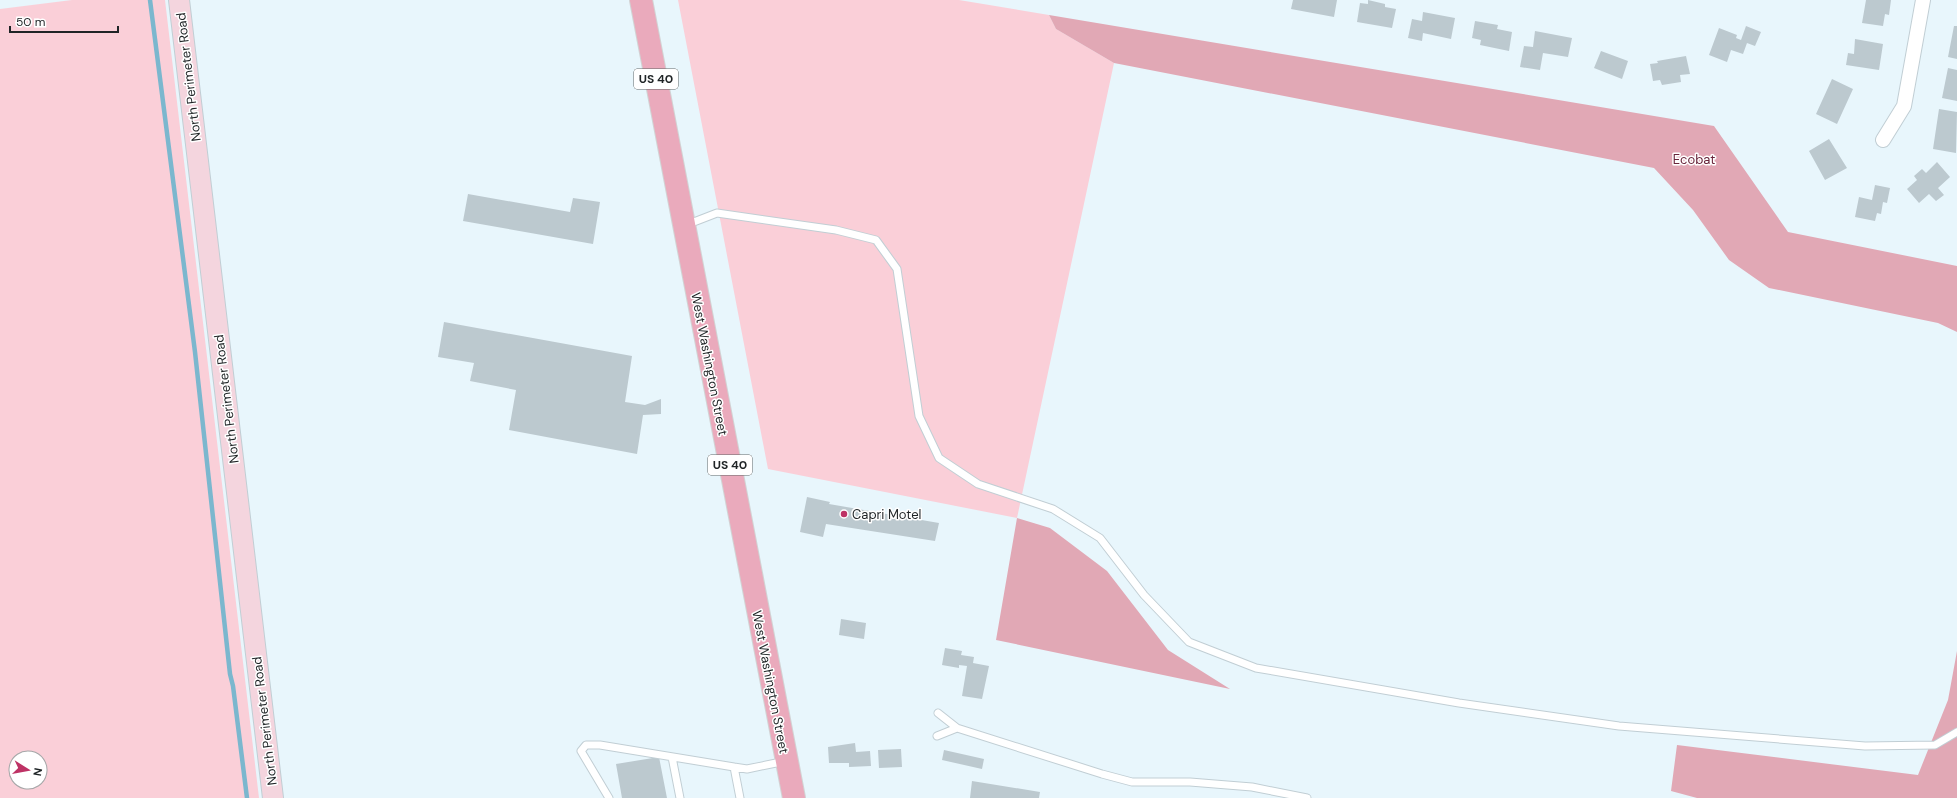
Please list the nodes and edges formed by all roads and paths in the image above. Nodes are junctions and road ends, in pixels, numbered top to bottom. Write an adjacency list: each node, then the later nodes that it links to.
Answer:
1 (179, 0): 13 (street, North Perimeter Road)
2 (641, 0): 5 (main road, West Washington Street / US 40)
3 (1923, 0): 4 (street)
4 (1883, 140)
5 (684, 226): 8 (lane); 11 (main road, West Washington Street / US 40)
6 (938, 714): 7 (lane)
7 (957, 728): 9 (lane); 18 (lane)
8 (1957, 732)
9 (937, 736)
10 (672, 757): 12 (lane); 14 (lane); 15 (lane)
11 (786, 761): 12 (lane); 17 (main road, West Washington Street / US 40)
12 (734, 767): 16 (lane)
13 (273, 798)
14 (609, 798)
15 (680, 798)
16 (740, 798)
17 (794, 798)
18 (1307, 798)

